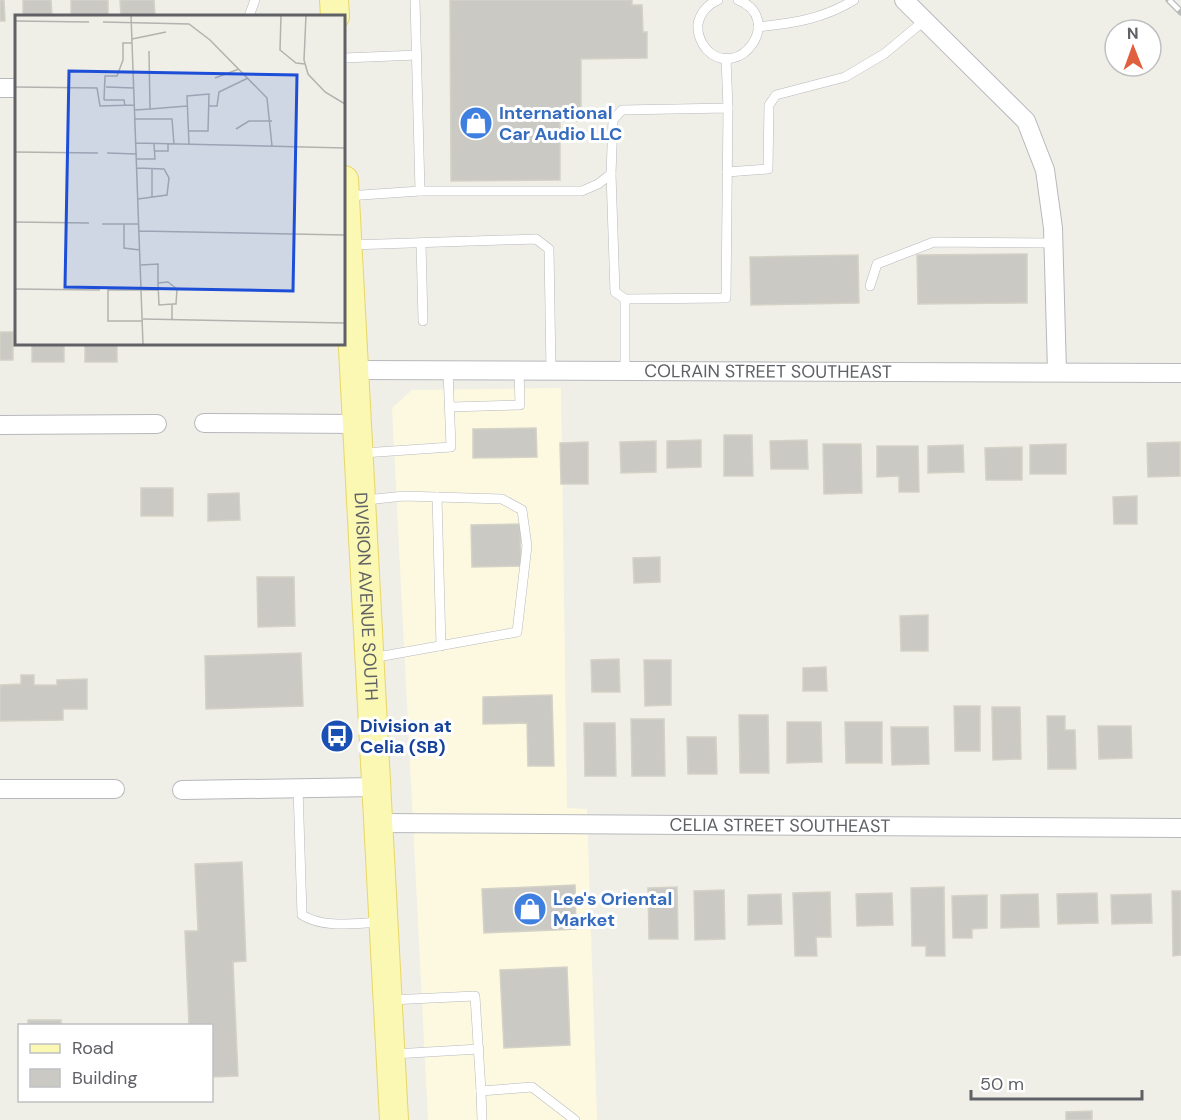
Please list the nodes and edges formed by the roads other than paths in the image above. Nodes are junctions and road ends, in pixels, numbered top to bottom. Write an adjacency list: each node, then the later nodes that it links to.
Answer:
1 (255, 0): 8 (lane)
2 (334, 0): 9 (main road)
3 (415, 0): 12 (lane)
4 (718, 0): 14 (lane)
5 (738, 0): 11 (lane)
6 (854, 0): 11 (lane)
7 (904, 0): 10 (street)
8 (249, 15)
9 (335, 15)
10 (925, 20): 16 (lane); 22 (street)
11 (758, 27): 14 (lane)
12 (417, 55): 13 (lane); 19 (lane)
13 (345, 58)
14 (726, 58): 15 (lane)
15 (728, 108): 16 (lane); 17 (lane)
16 (727, 172): 25 (lane)
17 (611, 174): 19 (lane); 25 (lane)
18 (345, 188): 19 (lane)
19 (420, 191)
20 (345, 207): 23 (main road, DIVISION AVENUE SOUTH)
21 (422, 243): 23 (lane); 26 (lane); 30 (lane)
22 (1053, 243): 24 (lane); 32 (street)
23 (347, 245): 27 (main road, DIVISION AVENUE SOUTH)
24 (870, 286)
25 (625, 299): 31 (lane)
26 (423, 321)
27 (354, 370): 28 (street, COLRAIN STREET SOUTHEAST); 37 (main road, DIVISION AVENUE SOUTH)
28 (448, 371): 29 (street, COLRAIN STREET SOUTHEAST); 34 (lane)
29 (519, 371): 30 (street, COLRAIN STREET SOUTHEAST); 34 (lane)
30 (551, 371): 31 (street, COLRAIN STREET SOUTHEAST)
31 (625, 371): 32 (street, COLRAIN STREET SOUTHEAST)
32 (1057, 372): 33 (street, COLRAIN STREET SOUTHEAST)
33 (1181, 373)
34 (451, 408): 39 (lane)
35 (204, 423): 37 (street)
36 (157, 424): 38 (street)
37 (357, 424): 39 (main road, DIVISION AVENUE SOUTH)
38 (0, 425)
39 (357, 454): 41 (main road, DIVISION AVENUE SOUTH)
40 (437, 497): 41 (lane); 42 (lane); 42 (lane)
41 (360, 500): 43 (main road, DIVISION AVENUE SOUTH)
42 (441, 646): 43 (lane)
43 (369, 659): 44 (main road, DIVISION AVENUE SOUTH)
44 (376, 787): 45 (street); 49 (main road, DIVISION AVENUE SOUTH)
45 (298, 788): 48 (street); 51 (lane)
46 (0, 789): 47 (street)
47 (115, 789)
48 (182, 790)
49 (378, 823): 50 (street, CELIA STREET SOUTHEAST); 51 (main road, DIVISION AVENUE SOUTH)
50 (1181, 828)
51 (384, 922): 52 (main road, DIVISION AVENUE SOUTH)
52 (388, 1000): 53 (lane); 54 (main road, DIVISION AVENUE SOUTH)
53 (479, 1049): 54 (lane); 55 (lane)
54 (391, 1054): 59 (main road, DIVISION AVENUE SOUTH)
55 (481, 1091): 56 (lane); 60 (lane)
56 (554, 1104): 57 (lane); 58 (lane)
57 (548, 1112)
58 (563, 1117): 61 (lane)
59 (394, 1120)
60 (482, 1120)
61 (575, 1120)

